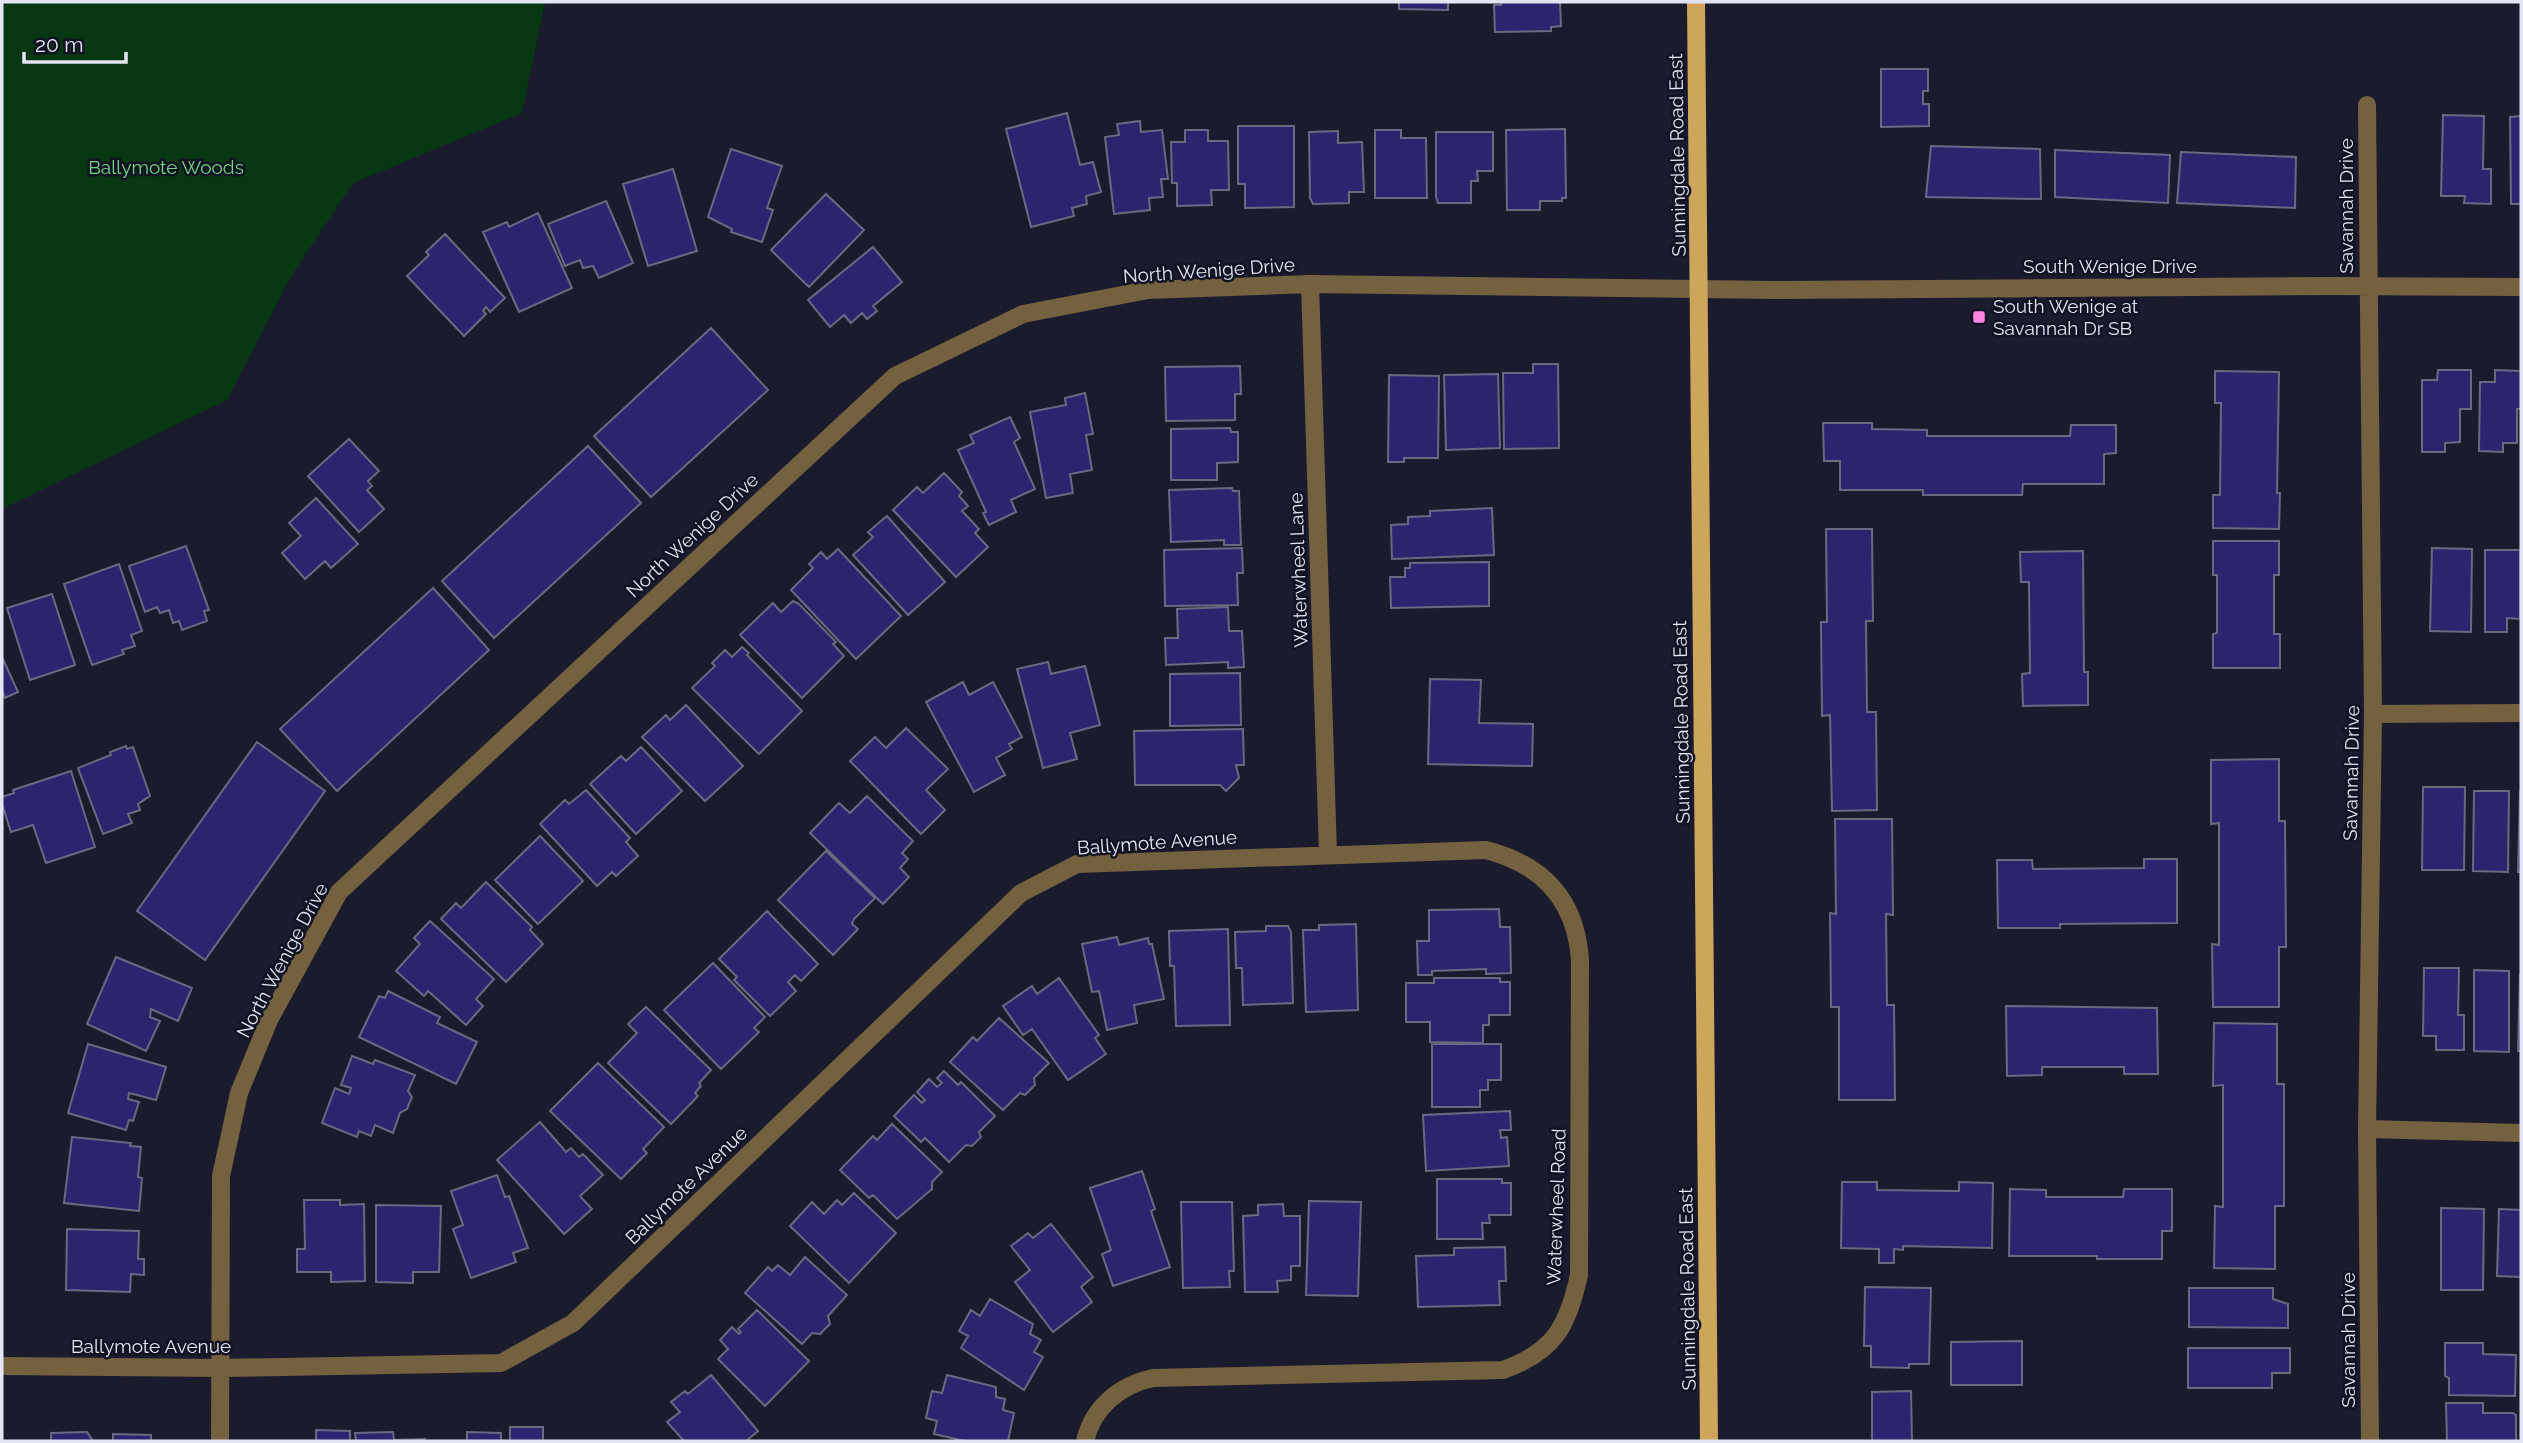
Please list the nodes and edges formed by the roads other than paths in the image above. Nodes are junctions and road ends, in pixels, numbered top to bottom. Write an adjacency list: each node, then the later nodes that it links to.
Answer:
1 (1696, 2): 6 (main road, Sunningdale Road East)
2 (2367, 105): 4 (street, Savannah Drive)
3 (1310, 284): 6 (street, North Wenige Drive); 9 (street, Waterwheel Lane); 13 (street, North Wenige Drive)
4 (2367, 287): 5 (street, South Wenige Drive); 6 (street, South Wenige Drive); 8 (street, Savannah Drive)
5 (2521, 287)
6 (1698, 289): 16 (main road, Sunningdale Road East)
7 (2521, 713): 8 (street)
8 (2373, 714): 10 (street, Savannah Drive)
9 (1328, 854): 13 (street, Ballymote Avenue); 15 (street, Waterwheel Road)
10 (2367, 1129): 11 (street); 17 (street, Savannah Drive)
11 (2521, 1133)
12 (2, 1366): 13 (street, Ballymote Avenue)
13 (221, 1368): 14 (street, North Wenige Drive)
14 (220, 1441)
15 (1085, 1441)
16 (1709, 1441)
17 (2370, 1441)

